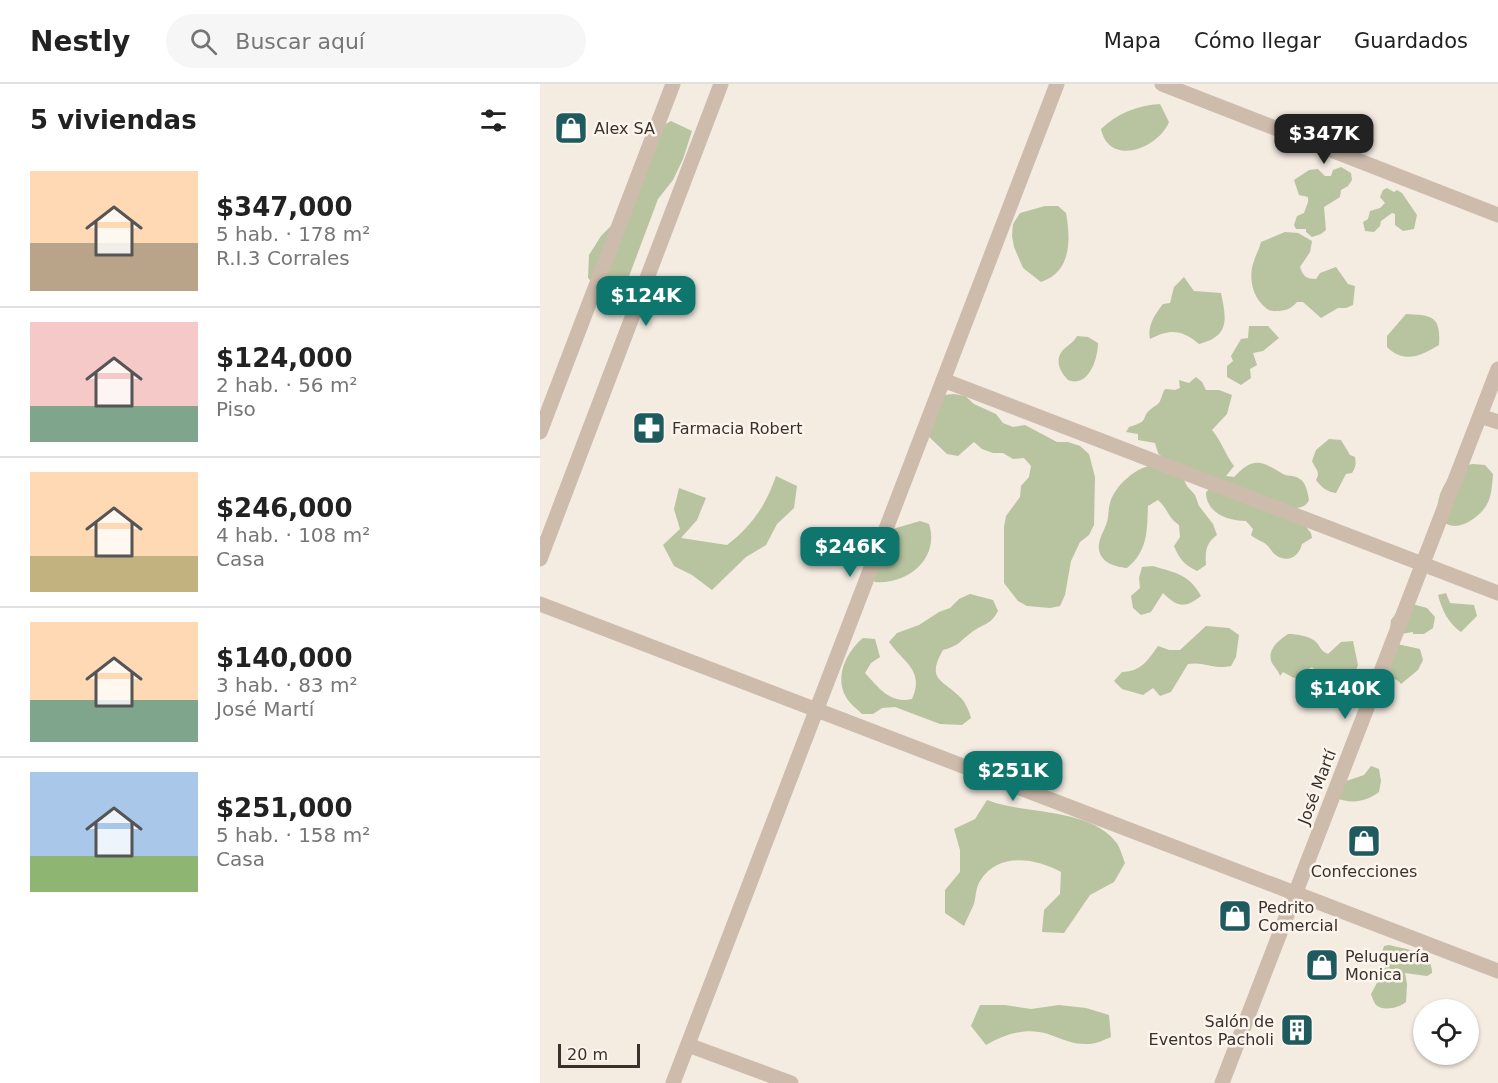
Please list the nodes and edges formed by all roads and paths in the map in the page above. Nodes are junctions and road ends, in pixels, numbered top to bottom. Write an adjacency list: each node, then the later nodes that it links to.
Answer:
1 (673, 84): 10 (street)
2 (721, 84): 11 (street)
3 (1057, 84): 7 (street)
4 (1162, 84): 5 (street)
5 (1498, 215)
6 (1498, 369): 8 (street, José Martí)
7 (943, 380): 12 (street); 15 (street)
8 (1480, 416): 9 (street); 12 (street, José Martí)
9 (1498, 422)
10 (540, 432)
11 (540, 558)
12 (1423, 564): 13 (street); 16 (street, José Martí)
13 (1498, 593)
14 (540, 604): 15 (street)
15 (817, 710): 16 (street); 18 (street)
16 (1296, 892): 17 (street); 21 (street, José Martí)
17 (1498, 971)
18 (688, 1045): 19 (street); 20 (street)
19 (673, 1083)
20 (791, 1083)
21 (1222, 1083)

